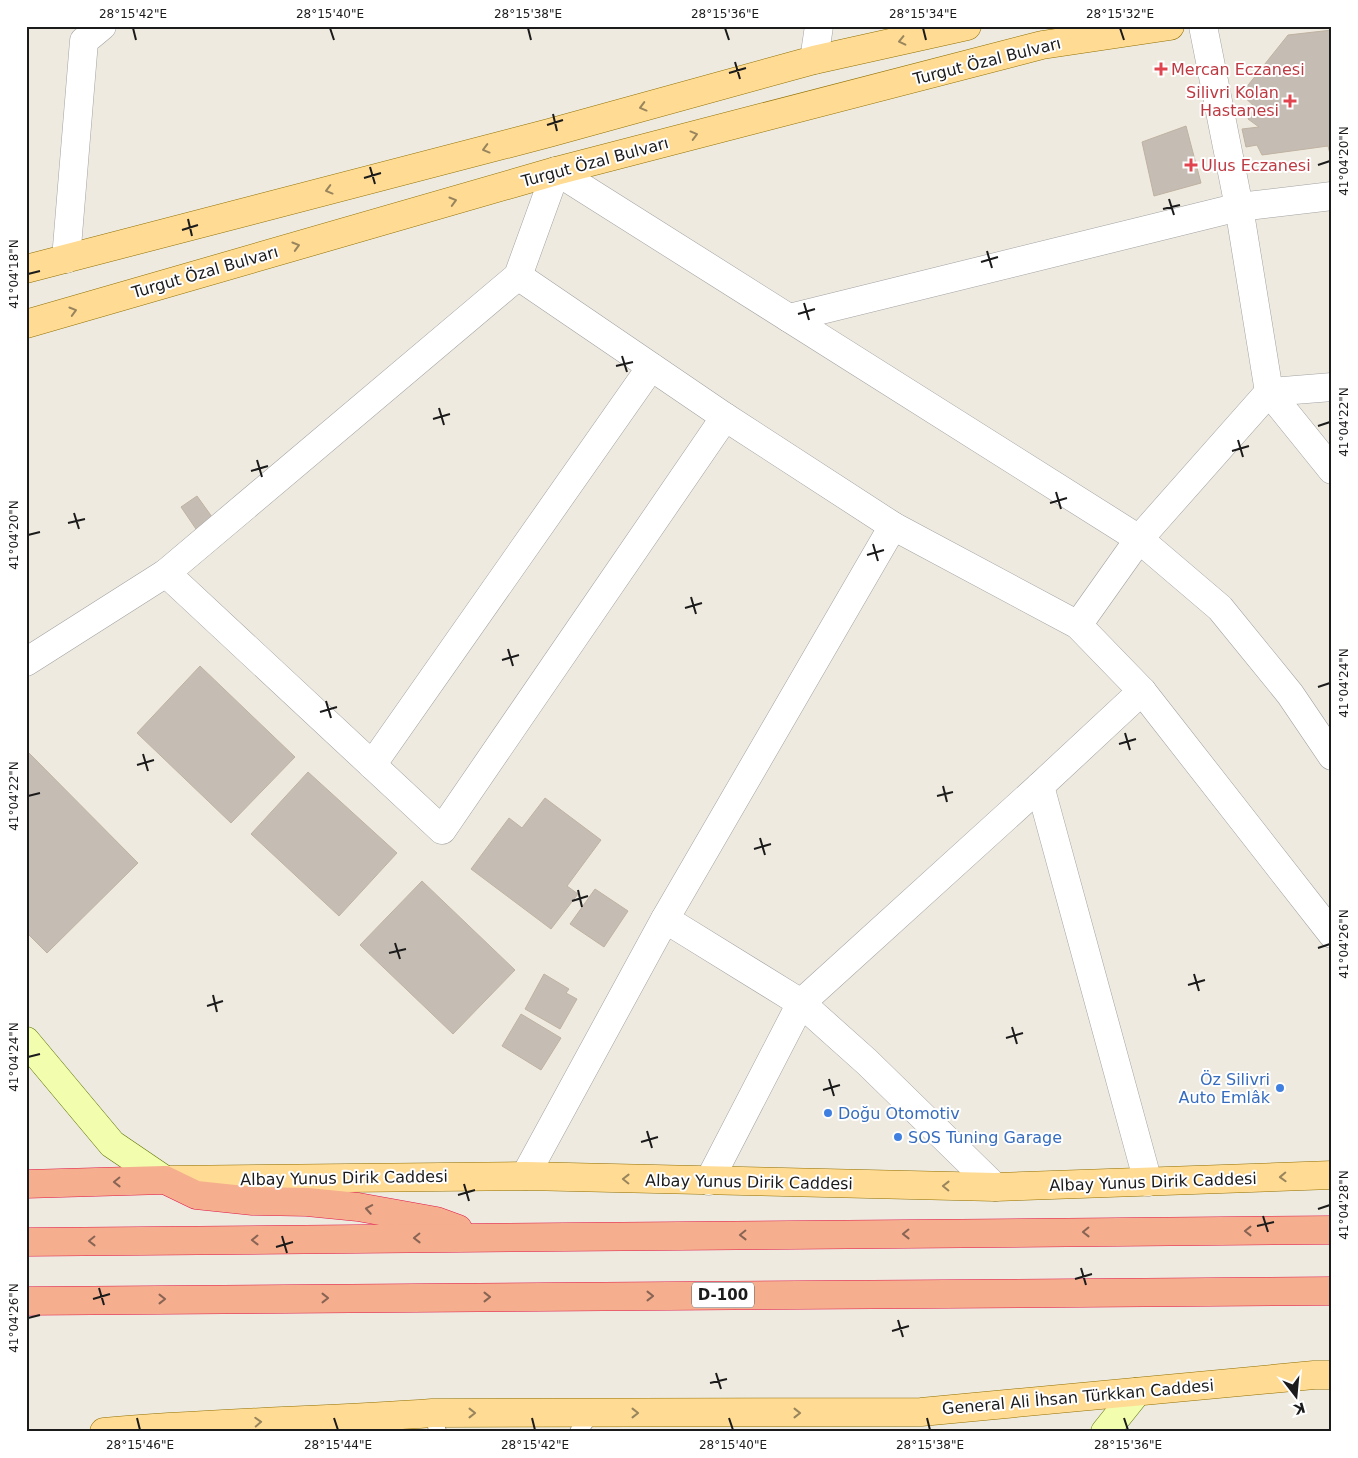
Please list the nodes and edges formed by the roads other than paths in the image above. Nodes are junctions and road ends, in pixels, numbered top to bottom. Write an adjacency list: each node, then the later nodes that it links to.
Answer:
1 (102, 26): 10 (street)
2 (819, 26): 6 (street)
3 (967, 26): 6 (main road, one-way to 6)
4 (1170, 26): 7 (main road, Turgut Özal Bulvarı, one-way to 4)
5 (1203, 26): 9 (street)
6 (814, 60): 10 (main road, one-way to 10)
7 (556, 171): 12 (street); 13 (street); 14 (main road, Turgut Özal Bulvarı, one-way to 7)
8 (1332, 196): 9 (street)
9 (1239, 207): 13 (street); 17 (street)
10 (66, 259): 11 (main road)
11 (26, 269)
12 (518, 276): 15 (street); 22 (street)
13 (788, 318): 21 (street)
14 (26, 324)
15 (651, 367): 18 (street); 27 (street)
16 (1332, 387): 17 (street)
17 (1269, 392): 19 (street); 21 (street)
18 (724, 417): 20 (street); 27 (street)
19 (1332, 470)
20 (893, 526): 23 (street); 29 (street)
21 (1139, 539): 23 (street); 26 (street)
22 (166, 573): 24 (street); 27 (street)
23 (1078, 625): 25 (street)
24 (26, 662)
25 (1142, 691): 28 (street); 30 (street)
26 (1332, 756)
27 (372, 765)
28 (1040, 786): 31 (street); 37 (street)
29 (665, 919): 31 (street); 34 (street)
30 (1332, 934)
31 (800, 1003): 36 (street); 39 (street)
32 (26, 1041): 35 (main road)
33 (1332, 1175): 37 (main road, Albay Yunus Dirik Caddesi, one-way to 37)
34 (525, 1176): 35 (main road, Albay Yunus Dirik Caddesi); 36 (main road, Albay Yunus Dirik Caddesi, one-way to 34)
35 (165, 1180): 38 (highway, one-way to 38); 41 (highway, one-way to 35)
36 (709, 1181): 39 (main road, Albay Yunus Dirik Caddesi, one-way to 36)
37 (1148, 1182): 39 (main road, Albay Yunus Dirik Caddesi)
38 (26, 1184)
39 (994, 1187)
40 (1332, 1230): 41 (highway, one-way to 41)
41 (484, 1238): 42 (highway, one-way to 42)
42 (26, 1242)
43 (1332, 1291): 45 (highway, D-100, one-way to 43)
44 (26, 1300): 45 (highway, D-100)
45 (114, 1300): 46 (highway)
46 (26, 1312)
47 (1332, 1375): 48 (main road, General Ali İhsan Türkkan Caddesi)
48 (1137, 1392): 50 (main road, General Ali İhsan Türkkan Caddesi, one-way to 48); 52 (main road)
49 (435, 1422): 50 (main road, General Ali İhsan Türkkan Caddesi, one-way to 50); 51 (main road, General Ali İhsan Türkkan Caddesi, one-way to 49)
50 (584, 1423)
51 (104, 1432)
52 (1105, 1432)

